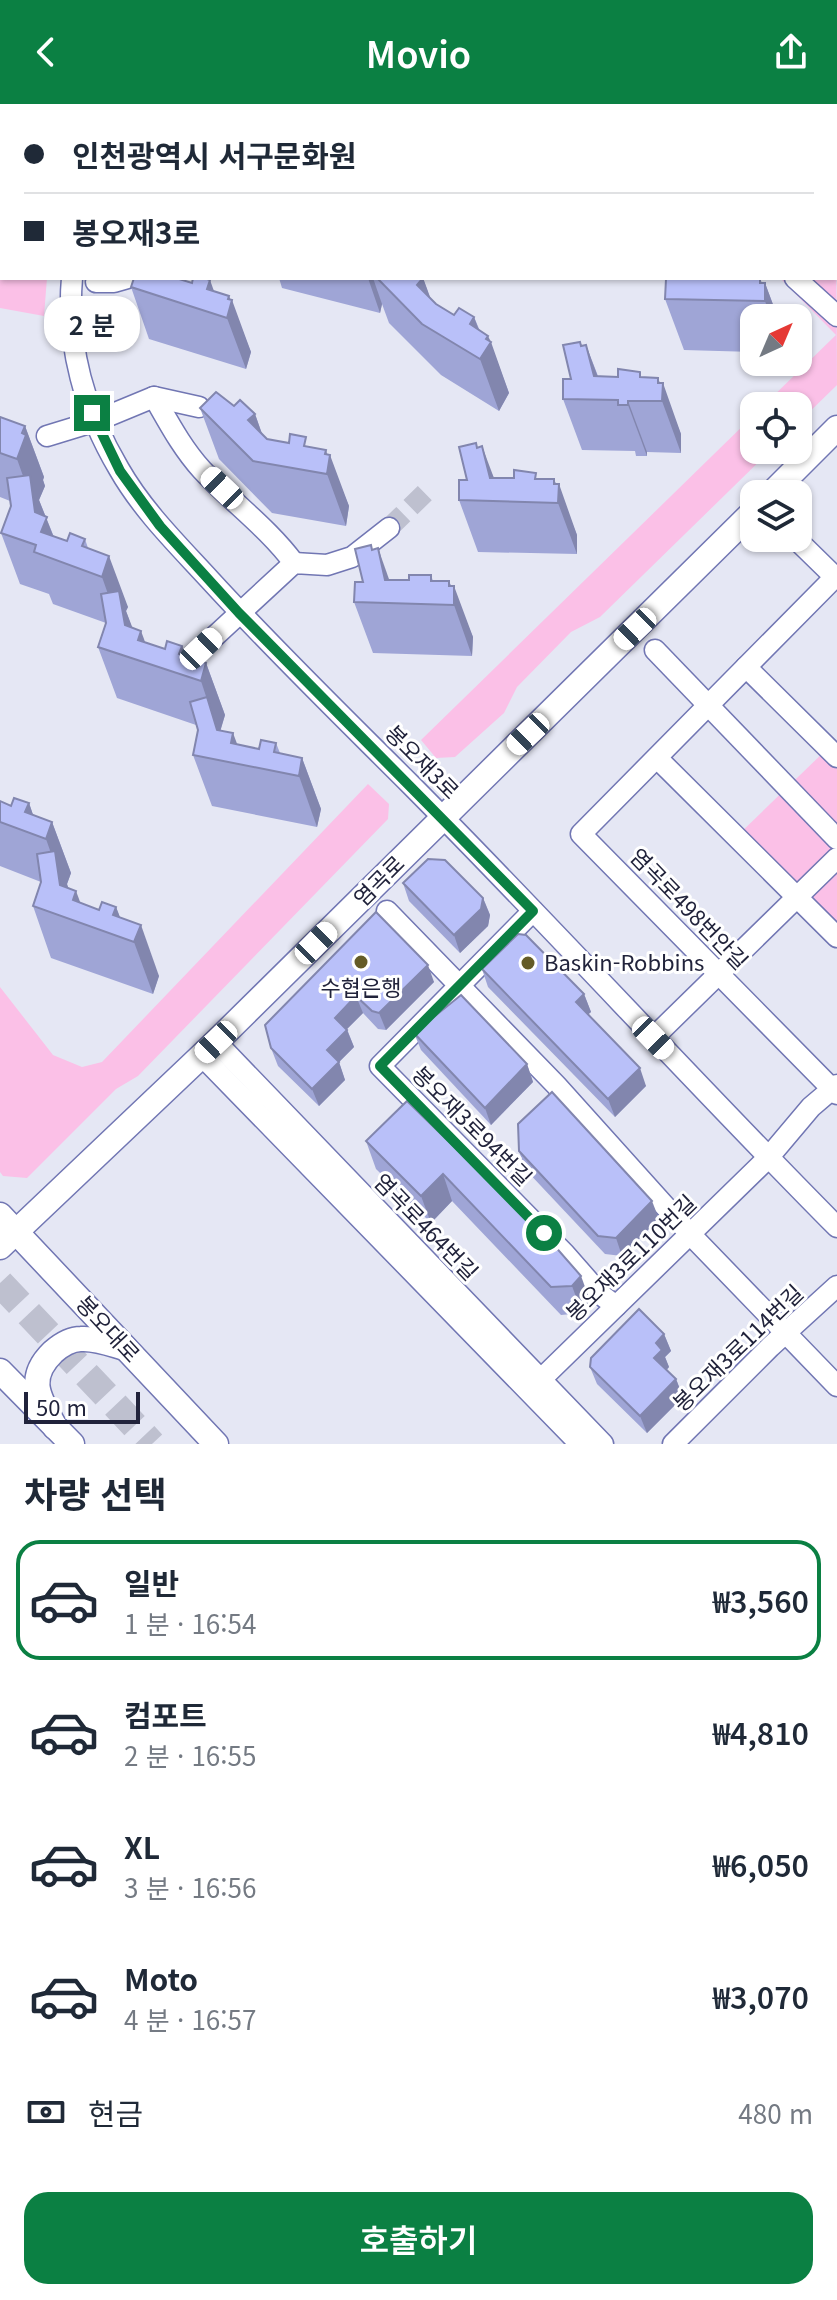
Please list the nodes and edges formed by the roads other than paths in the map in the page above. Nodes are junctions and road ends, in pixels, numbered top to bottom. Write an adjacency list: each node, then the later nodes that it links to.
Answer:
1 (72, 280): 8 (street, 봉오재3로)
2 (121, 280): 4 (street)
3 (797, 280): 5 (street)
4 (96, 282)
5 (837, 316)
6 (154, 397): 7 (street); 8 (street); 15 (street)
7 (199, 407)
8 (96, 421): 10 (street); 17 (street, 봉오재3로)
9 (837, 428): 11 (main road)
10 (47, 436)
11 (785, 480)
12 (740, 525): 24 (main road, 염곡로)
13 (389, 528): 15 (street)
14 (809, 552): 16 (street)
15 (294, 563): 17 (street)
16 (836, 578): 20 (street, 염곡로498번안길)
17 (239, 613): 18 (street); 24 (street, 봉오재3로)
18 (201, 649)
19 (655, 650): 21 (street)
20 (746, 667): 21 (street, 염곡로498번안길); 22 (street)
21 (709, 706): 23 (street, 염곡로498번안길); 25 (street)
22 (837, 757)
23 (657, 758): 27 (street); 31 (street, 염곡로498번안길)
24 (443, 818): 29 (street, 봉오재3로); 34 (main road, 염곡로)
25 (837, 839)
26 (837, 858): 27 (street)
27 (796, 896): 30 (street); 31 (street)
28 (387, 911): 32 (street)
29 (533, 911): 32 (street, 봉오재3로94번길); 33 (street, 봉오재3로)
30 (837, 937)
31 (718, 973): 33 (street); 35 (street, 염곡로498번안길)
32 (459, 985): 39 (street); 41 (street, 봉오재3로94번길)
33 (653, 1038): 36 (street, 봉오재3로)
34 (209, 1049): 38 (main road, 염곡로); 45 (street, 염곡로464번길)
35 (835, 1089): 36 (street, 봉오재3로110번길)
36 (768, 1158): 37 (street, 봉오재3로); 39 (street, 봉오재3로110번길)
37 (837, 1227)
38 (5, 1231): 43 (main road, 봉오대로)
39 (690, 1234): 41 (street, 봉오재3로110번길); 42 (street)
40 (837, 1286): 42 (street, 봉오재3로114번길)
41 (616, 1306): 45 (street, 봉오재3로110번길)
42 (786, 1332): 46 (street); 51 (street, 봉오재3로114번길)
43 (125, 1348): 47 (main road); 48 (main road, 봉오대로)
44 (0, 1371): 47 (main road)
45 (534, 1386): 49 (street, 염곡로464번길); 50 (street, 염곡로464번길)
46 (837, 1386)
47 (63, 1435)
48 (216, 1444)
49 (580, 1444)
50 (603, 1444)
51 (673, 1444)

